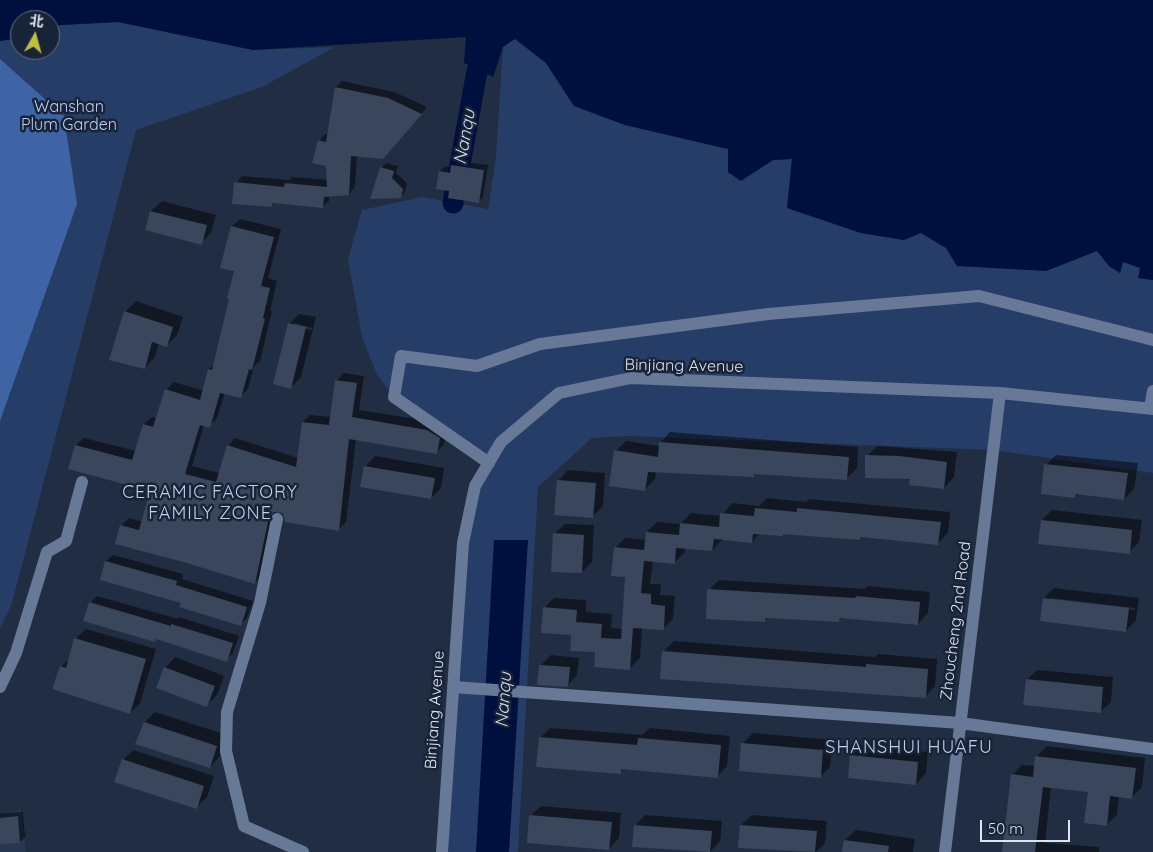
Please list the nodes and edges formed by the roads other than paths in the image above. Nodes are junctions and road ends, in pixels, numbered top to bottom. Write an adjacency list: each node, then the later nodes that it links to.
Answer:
1 (1153, 340): 5 (street)
2 (1153, 391): 4 (street)
3 (1000, 393): 4 (street, Binjiang Avenue); 5 (street, Binjiang Avenue); 10 (street, Zhoucheng 2nd Road)
4 (1151, 409)
5 (489, 463): 9 (street, Binjiang Avenue)
6 (82, 482): 8 (street)
7 (277, 519): 12 (street)
8 (0, 687)
9 (456, 687): 10 (street); 13 (street, Binjiang Avenue)
10 (960, 723): 11 (street); 14 (street, Zhoucheng 2nd Road)
11 (1153, 750)
12 (303, 852)
13 (442, 852)
14 (945, 852)

